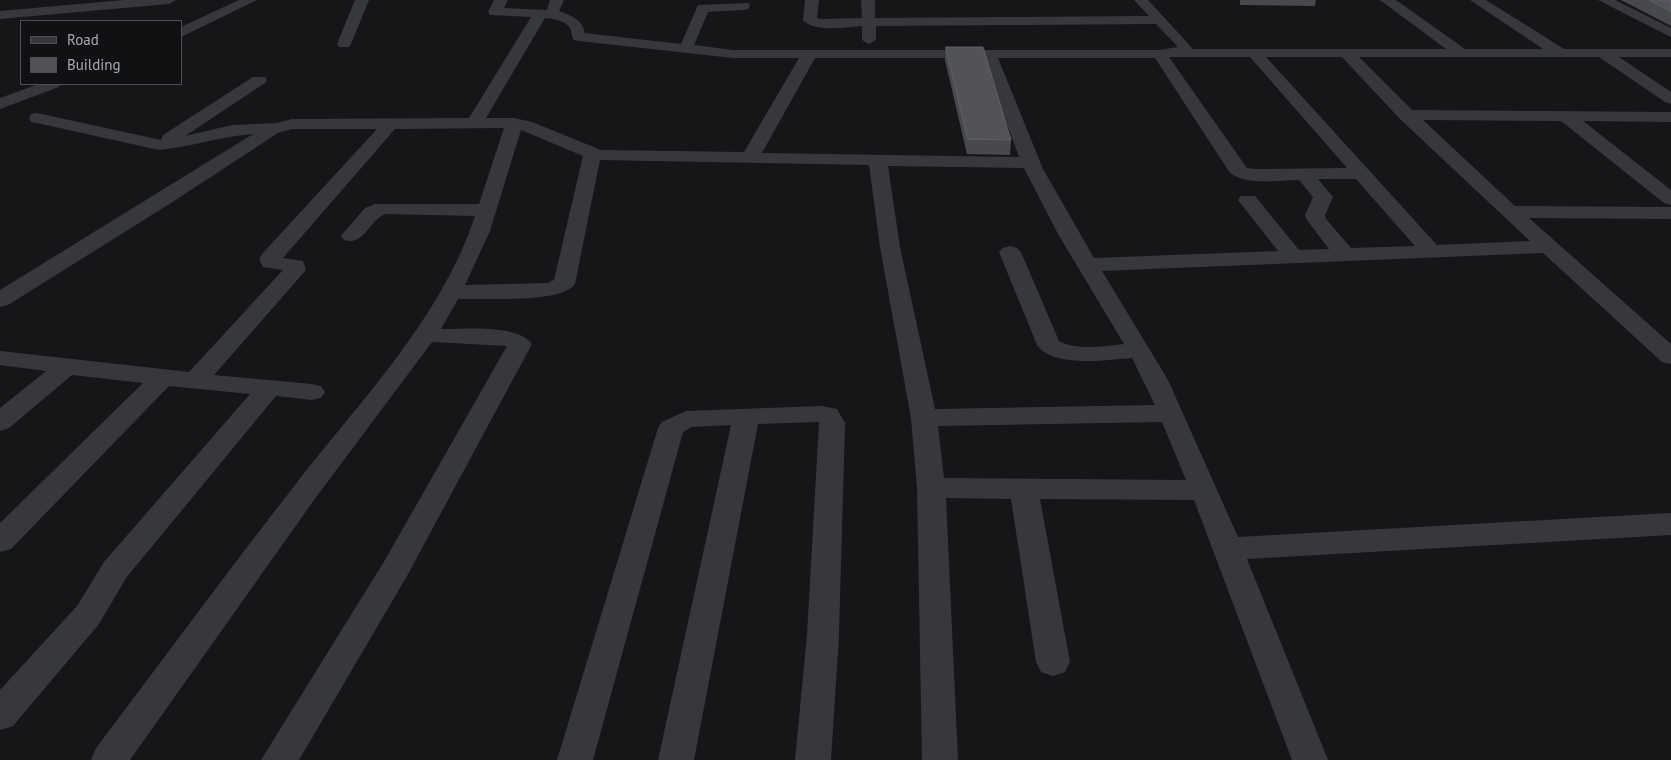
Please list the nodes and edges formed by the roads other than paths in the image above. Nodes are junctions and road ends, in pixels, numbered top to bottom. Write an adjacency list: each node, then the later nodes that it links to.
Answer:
1 (123, 0): 15 (street)
2 (169, 0): 16 (street)
3 (250, 0): 20 (street)
4 (362, 0): 22 (street)
5 (501, 0): 14 (street)
6 (812, 0): 19 (street)
7 (868, 0): 19 (street)
8 (1141, 0): 18 (street)
9 (1387, 0): 28 (street)
10 (1477, 0): 29 (street)
11 (1605, 0): 21 (street)
12 (743, 6): 23 (street)
13 (1092, 7): 17 (street)
14 (550, 10): 23 (street); 45 (street)
15 (0, 11)
16 (0, 15)
17 (1102, 20): 18 (street); 19 (street)
18 (1160, 20): 24 (street)
19 (869, 23): 32 (street)
20 (182, 33)
21 (1671, 33)
22 (344, 44)
23 (686, 48): 31 (street)
24 (1180, 53): 27 (street); 33 (street)
25 (1671, 53): 30 (street)
26 (989, 54): 27 (street); 32 (street); 53 (street)
27 (1159, 54): 55 (street)
28 (1463, 54): 29 (street); 34 (street)
29 (1562, 54): 30 (street)
30 (1604, 54): 36 (street)
31 (810, 55): 32 (street); 51 (street)
32 (870, 55)
33 (1256, 55): 34 (street); 54 (street)
34 (1348, 55): 41 (street)
35 (259, 80): 49 (street)
36 (1642, 80): 37 (street); 39 (street)
37 (1671, 81)
38 (50, 85): 40 (street)
39 (1671, 99)
40 (0, 104)
41 (1406, 115): 42 (street); 59 (street)
42 (1566, 116): 43 (street); 56 (street)
43 (1671, 117)
44 (37, 118): 49 (street)
45 (474, 122): 46 (street); 47 (street)
46 (514, 122): 50 (street); 58 (street)
47 (391, 123): 48 (street); 76 (street)
48 (282, 126): 49 (street); 69 (street)
49 (158, 145)
50 (593, 153): 51 (street); 68 (street)
51 (750, 157): 52 (street)
52 (878, 161): 53 (street); 81 (street)
53 (1031, 163): 67 (street)
54 (1362, 173): 55 (street); 63 (street)
55 (1304, 174): 65 (street)
56 (1671, 199)
57 (1248, 200): 66 (street)
58 (486, 210): 61 (street); 68 (street)
59 (1509, 212): 60 (street); 62 (street)
60 (1671, 213)
61 (351, 236)
62 (1547, 247): 63 (street); 72 (street)
63 (1432, 251): 65 (street)
64 (1010, 252): 71 (street)
65 (1345, 255): 66 (street)
66 (1293, 257): 67 (street)
67 (1087, 265): 71 (street)
68 (451, 292): 70 (street)
69 (0, 300)
70 (425, 335): 91 (street); 92 (street)
71 (1140, 350): 79 (street)
72 (1671, 357)
73 (0, 358): 74 (street)
74 (66, 367): 75 (street); 82 (street)
75 (163, 378): 76 (street); 87 (street)
76 (195, 380): 77 (street)
77 (269, 388): 78 (street); 90 (street)
78 (312, 392)
79 (1172, 413): 81 (street); 85 (street)
80 (746, 417): 93 (street); 94 (street); 95 (street)
81 (924, 418): 83 (street)
82 (0, 422)
83 (931, 488): 84 (street); 96 (street)
84 (1024, 490): 85 (street); 89 (street)
85 (1203, 490): 88 (street)
86 (1671, 524): 88 (street)
87 (0, 541)
88 (1228, 549): 97 (street)
89 (1053, 662)
90 (0, 715)
91 (109, 760)
92 (279, 760)
93 (575, 760)
94 (676, 760)
95 (813, 760)
96 (940, 760)
97 (1310, 760)

